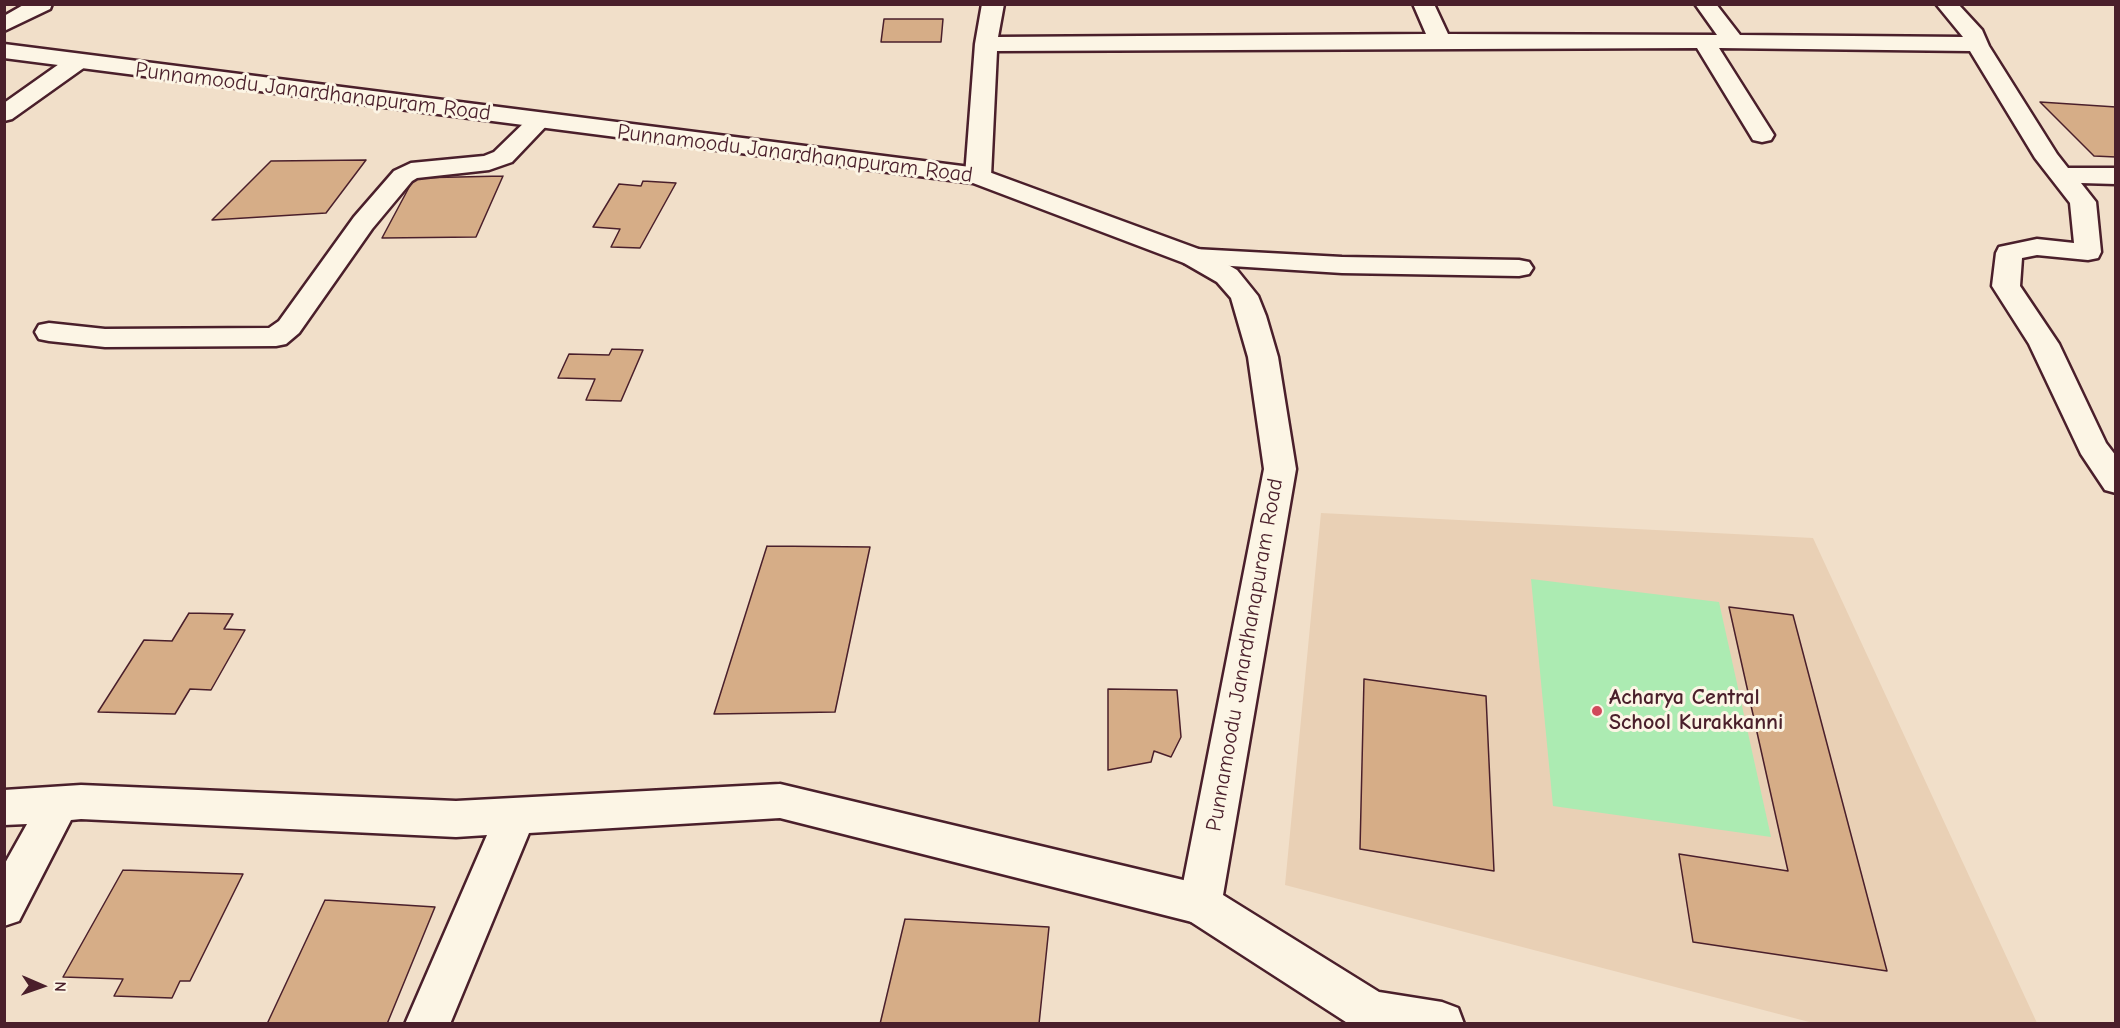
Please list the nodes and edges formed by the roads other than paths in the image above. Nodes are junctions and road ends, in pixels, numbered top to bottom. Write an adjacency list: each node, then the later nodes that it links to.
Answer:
1 (42, 4): 6 (street)
2 (993, 4): 10 (street)
3 (1423, 4): 7 (street)
4 (1705, 4): 9 (street)
5 (1946, 4): 11 (street)
6 (4, 25)
7 (1440, 41): 8 (street); 10 (street)
8 (1704, 41): 9 (street); 16 (street)
9 (1733, 41): 11 (street)
10 (986, 44): 18 (street)
11 (1978, 46): 17 (street)
12 (4, 51): 13 (street, Punnamoodu Janardhanapuram Road)
13 (76, 62): 14 (street); 15 (street, Punnamoodu Janardhanapuram Road)
14 (4, 114)
15 (539, 121): 18 (street, Punnamoodu Janardhanapuram Road); 22 (street)
16 (1762, 135)
17 (2060, 174): 19 (street); 23 (street)
18 (978, 176): 20 (street, Punnamoodu Janardhanapuram Road)
19 (2115, 176)
20 (1194, 257): 21 (street); 27 (street, Punnamoodu Janardhanapuram Road)
21 (1519, 268)
22 (49, 332)
23 (2115, 482)
24 (59, 804): 25 (street); 26 (street); 28 (street)
25 (4, 808)
26 (516, 815): 27 (street); 29 (street)
27 (1200, 904): 30 (street)
28 (4, 907)
29 (427, 1023)
30 (1442, 1023)

